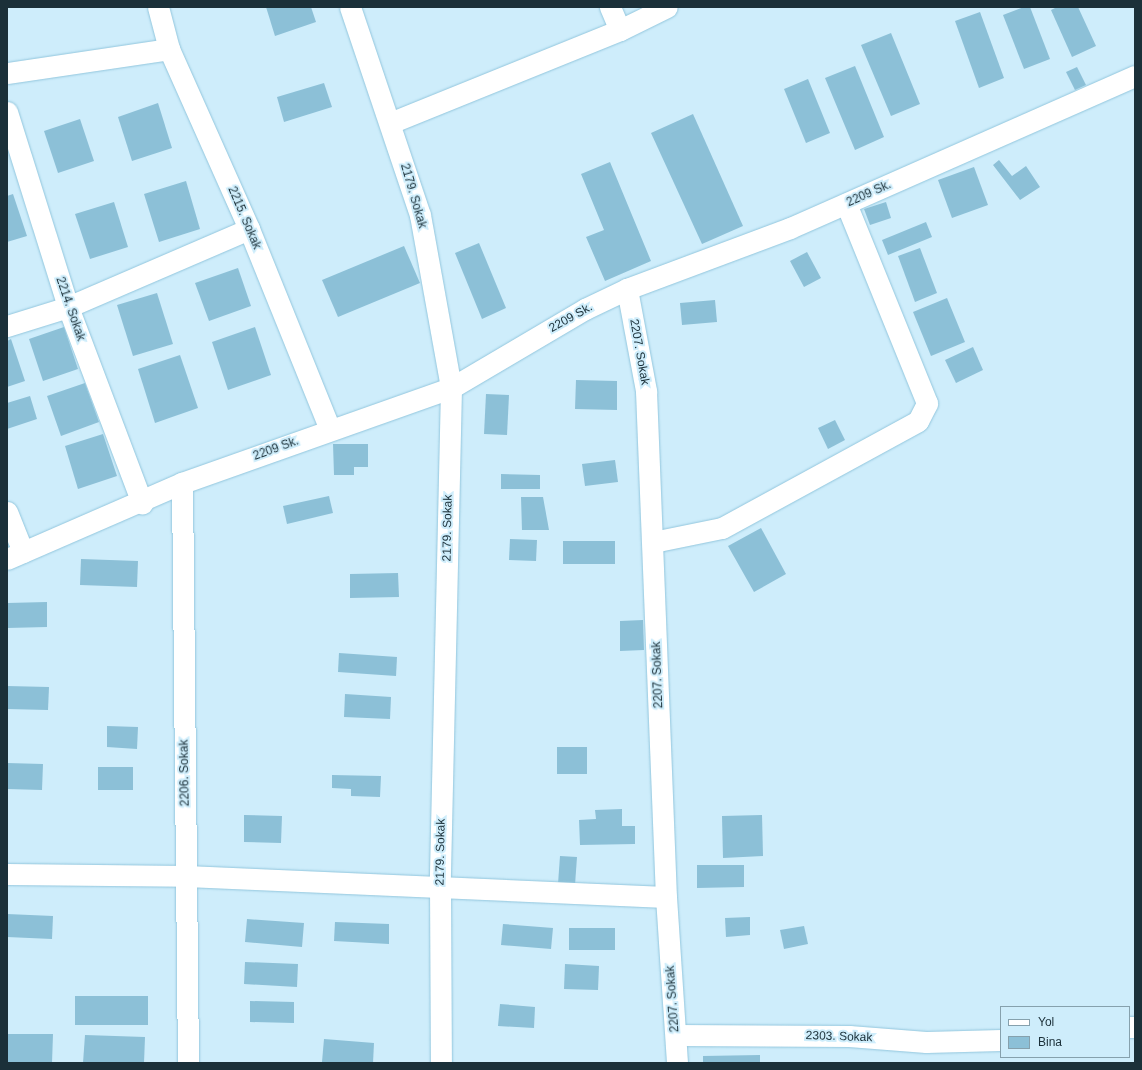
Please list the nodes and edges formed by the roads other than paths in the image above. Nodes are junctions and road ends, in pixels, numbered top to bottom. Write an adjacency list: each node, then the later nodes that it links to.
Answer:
1 (158, 7): 6 (street, 2215. Sokak)
2 (350, 7): 10 (street, 2179. Sokak)
3 (610, 7): 5 (street)
4 (667, 7): 5 (street)
5 (620, 30): 10 (street)
6 (169, 49): 7 (street); 12 (street, 2215. Sokak)
7 (7, 73)
8 (1135, 76): 11 (street, 2209 Sk.)
9 (7, 112): 14 (street, 2214. Sokak)
10 (390, 123): 16 (street, 2179. Sokak)
11 (846, 204): 13 (street, 2209 Sk.); 21 (street)
12 (249, 229): 14 (street); 17 (street, 2215. Sokak)
13 (627, 289): 16 (street, 2209 Sk.); 21 (street, 2207. Sokak)
14 (68, 307): 15 (street); 19 (street, 2214. Sokak)
15 (7, 326)
16 (451, 388): 17 (street, 2209 Sk.); 25 (street, 2179. Sokak)
17 (330, 429): 18 (street, 2209 Sk.)
18 (182, 483): 19 (street, 2209 Sk.); 24 (street, 2206. Sokak)
19 (142, 503): 22 (street, 2209 Sk.)
20 (7, 512): 22 (street)
21 (653, 542): 26 (street, 2207. Sokak)
22 (15, 555)
23 (7, 874): 24 (street)
24 (186, 876): 25 (street); 29 (street, 2206. Sokak)
25 (440, 886): 26 (street); 30 (street, 2179. Sokak)
26 (666, 897): 27 (street, 2207. Sokak)
27 (676, 1034): 28 (street, 2303. Sokak); 31 (street, 2207. Sokak)
28 (1000, 1040)
29 (188, 1063)
30 (441, 1063)
31 (677, 1063)

